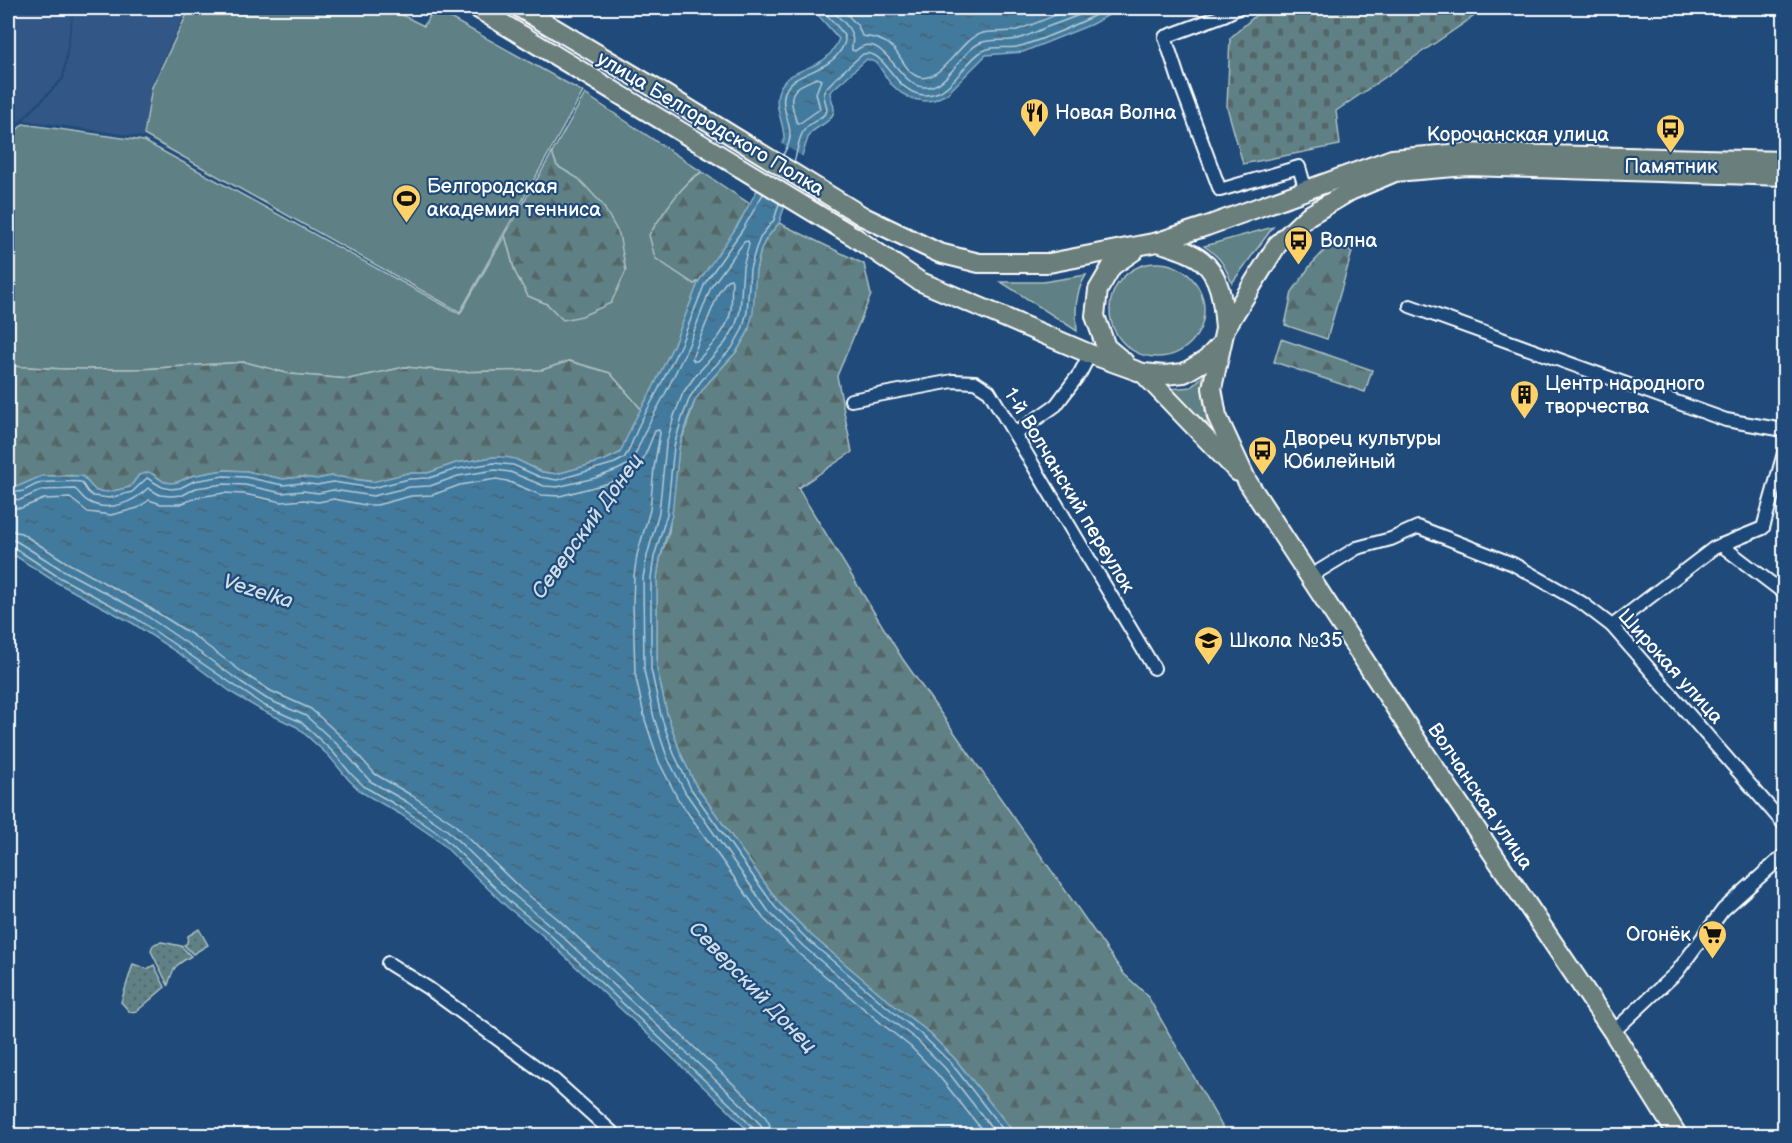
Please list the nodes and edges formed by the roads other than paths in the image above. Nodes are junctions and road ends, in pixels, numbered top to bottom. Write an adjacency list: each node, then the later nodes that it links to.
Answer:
1 (477, 8): 11 (main road, улица Белгородского Полка)
2 (520, 8): 7 (main road, улица Белгородского Полка)
3 (1238, 8): 6 (street)
4 (1785, 161): 6 (main road, Корочанская улица)
5 (1785, 176): 10 (main road, Корочанская улица)
6 (1306, 190): 7 (main road, Корочанская улица)
7 (1149, 244): 9 (main road); 10 (main road)
8 (1410, 306): 14 (street)
9 (1095, 316): 11 (main road); 12 (main road)
10 (1222, 337): 12 (main road); 17 (main road)
11 (1090, 354): 12 (main road, улица Белгородского Полка); 15 (street)
12 (1138, 371): 17 (main road)
13 (851, 400): 15 (street, 1-й Волчанский переулок)
14 (1785, 430)
15 (1015, 434): 22 (street, 1-й Волчанский переулок)
16 (1785, 453): 18 (street)
17 (1247, 481): 19 (main road, Волчанская улица)
18 (1721, 545): 20 (street); 21 (street)
19 (1309, 578): 21 (street, Широкая улица); 26 (main road, Волчанская улица)
20 (1785, 593)
21 (1612, 626): 23 (street, Широкая улица)
22 (1154, 669)
23 (1785, 824)
24 (1785, 855): 26 (street)
25 (388, 963): 27 (street)
26 (1613, 1032): 28 (main road, Волчанская улица)
27 (616, 1136)
28 (1678, 1136)

